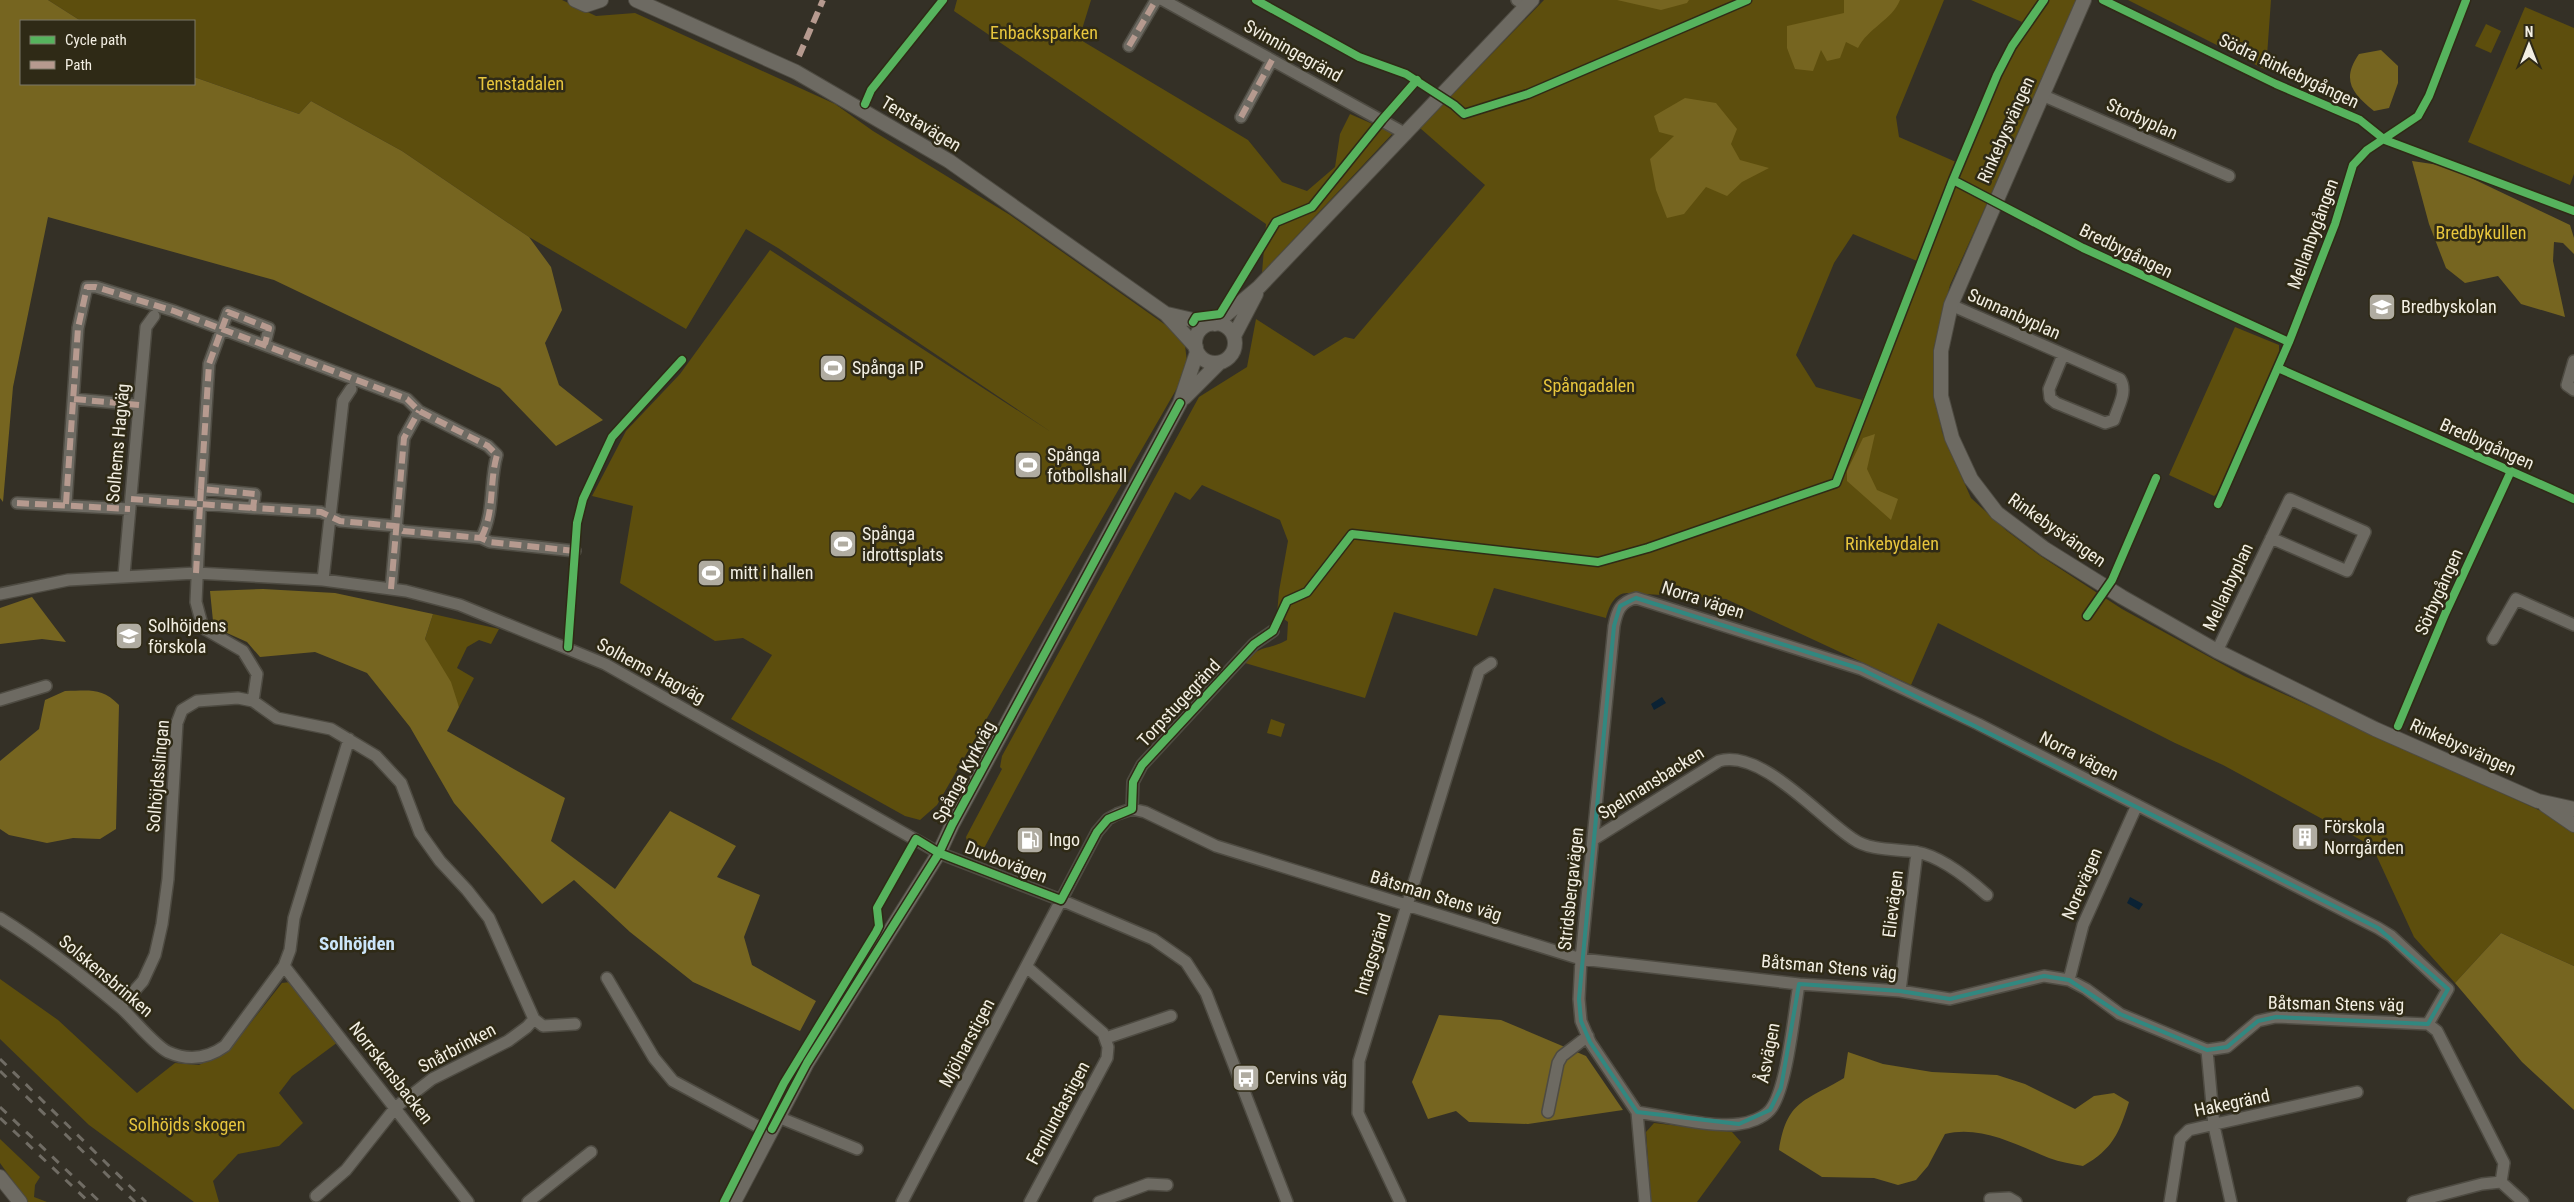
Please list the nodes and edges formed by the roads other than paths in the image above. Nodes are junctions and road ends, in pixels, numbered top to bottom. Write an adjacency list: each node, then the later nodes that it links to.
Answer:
1 (575, 0): 2 (street)
2 (601, 0): 3 (street)
3 (606, 0)
4 (636, 0): 17 (street, Tenstavägen)
5 (1156, 0): 9 (street)
6 (1163, 0): 10 (street, Svinningegränd)
7 (1525, 2): 13 (street)
8 (2083, 3): 11 (street, Rinkebysvängen)
9 (1129, 46)
10 (1272, 60): 12 (street); 13 (street, Svinningegränd)
11 (2042, 95): 14 (street, Storbyplan); 16 (street, Rinkebysvängen)
12 (1241, 117)
13 (1406, 134): 15 (street)
14 (2229, 176)
15 (1259, 287): 19 (street); 21 (street)
16 (1951, 305): 24 (street, Sunnanbyplan); 53 (street, Rinkebysvängen)
17 (1166, 314): 19 (street, Tenstavägen); 23 (street, Tenstavägen)
18 (154, 316): 31 (street, Solhems Hagväg)
19 (1212, 324): 21 (street); 23 (street)
20 (221, 329): 22 (street); 22 (street); 29 (street); 33 (street)
21 (1234, 336): 26 (street)
22 (265, 344): 32 (street)
23 (1197, 350): 26 (street); 30 (street, Spånga Kyrkväg)
24 (2063, 355): 24 (street, Sunnanbyplan)
25 (2574, 360): 28 (street)
26 (1219, 363): 30 (street, Spånga Kyrkväg)
27 (351, 389): 39 (street)
28 (2574, 390)
29 (74, 399): 31 (street); 35 (street)
30 (1180, 402): 66 (street, Spånga Kyrkväg)
31 (139, 405): 36 (street, Solhems Hagväg)
32 (419, 411): 40 (street); 41 (street)
33 (201, 489): 37 (street); 38 (street)
34 (17, 503): 35 (street)
35 (66, 504): 36 (street)
36 (130, 504): 37 (street); 45 (street, Solhems Hagväg)
37 (199, 504): 38 (street); 44 (street)
38 (253, 508): 39 (street)
39 (330, 517): 40 (street); 46 (street)
40 (395, 526): 41 (street); 47 (street)
41 (482, 538): 43 (street)
42 (2271, 538): 42 (street, Mellanbyplan); 53 (street, Mellanbyplan)
43 (575, 551)
44 (196, 573): 45 (street, Solhems Hagväg); 46 (street, Solhems Hagväg); 57 (street)
45 (124, 575): 48 (street, Solhems Hagväg)
46 (323, 580): 47 (street, Solhems Hagväg)
47 (391, 589): 66 (street, Solhems Hagväg)
48 (1, 591)
49 (1628, 600): 60 (street, Norra vägen); 64 (street, Stridsbergavägen)
50 (2574, 625): 52 (street)
51 (1273, 631): 61 (street, Torpstugegränd)
52 (2493, 639)
53 (2217, 651): 59 (street, Rinkebysvängen)
54 (1491, 663): 69 (street, Intagsgränd)
55 (46, 686): 56 (street)
56 (0, 700)
57 (253, 701): 58 (street); 78 (street, Solhöjdsslingan)
58 (349, 739): 72 (street); 80 (street)
59 (2538, 800): 62 (street, Rinkebysvängen); 63 (street, Rinkebysvängen)
60 (2137, 805): 75 (street, Norevägen); 82 (street, Norra vägen)
61 (1132, 809): 68 (street); 69 (street, Båtsman Stens väg)
62 (2574, 809)
63 (2574, 825)
64 (1594, 839): 65 (street, Spelmansbacken); 71 (street, Stridsbergavägen)
65 (1917, 852): 67 (street, Spelmansbacken); 77 (street, Elievägen)
66 (939, 853): 68 (street, Duvbovägen); 90 (street, Spånga Kyrkväg)
67 (1987, 895)
68 (1061, 900): 73 (street, Mjölnarstigen); 107 (street, Duvbovägen)
69 (1406, 905): 71 (street, Båtsman Stens väg); 108 (street, Intagsgränd)
70 (0, 918): 78 (street, Solskensbrinken)
71 (1581, 959): 76 (street, Båtsman Stens väg); 83 (street, Stridsbergavägen)
72 (284, 966): 78 (street, Solskensbrinken); 87 (street, Norrskensbacken)
73 (1028, 968): 84 (street); 104 (street, Mjölnarstigen)
74 (607, 978): 92 (street)
75 (2069, 980): 77 (street, Båtsman Stens väg); 85 (street, Båtsman Stens väg)
76 (1799, 984): 77 (street, Båtsman Stens väg); 89 (street, Åsvägen)
77 (1900, 991)
78 (120, 1008)
79 (1171, 1016): 84 (street)
80 (534, 1019): 81 (street); 87 (street, Snårbrinken)
81 (575, 1024)
82 (2428, 1024): 85 (street, Båtsman Stens väg); 96 (street, Båtsman Stens väg)
83 (1588, 1036): 88 (street); 89 (street, Stridsbergavägen)
84 (1106, 1038): 105 (street, Fernlundastigen)
85 (2207, 1050): 91 (street)
86 (2357, 1092): 91 (street, Hakegränd)
87 (396, 1107): 98 (street, Snårbrinken); 101 (street, Norrskensbacken)
88 (1548, 1112)
89 (1637, 1112): 109 (street, Stridsbergavägen)
90 (778, 1118): 92 (street, Spånga Kyrkväg); 93 (street)
91 (2214, 1126): 111 (street, Hakegränd); 112 (street)
92 (770, 1133): 103 (street, Spånga Kyrkväg)
93 (857, 1149)
94 (591, 1152): 102 (street)
95 (0, 1176): 100 (street)
96 (2501, 1182): 113 (street); 114 (street)
97 (1167, 1185): 106 (street)
98 (316, 1196)
99 (1990, 1199): 110 (street)
100 (20, 1202)
101 (468, 1202)
102 (528, 1202)
103 (734, 1202)
104 (902, 1202)
105 (1030, 1202)
106 (1100, 1202)
107 (1287, 1202)
108 (1400, 1202)
109 (1644, 1202)
110 (2016, 1202)
111 (2170, 1202)
112 (2230, 1202)
113 (2413, 1202)
114 (2523, 1202)

